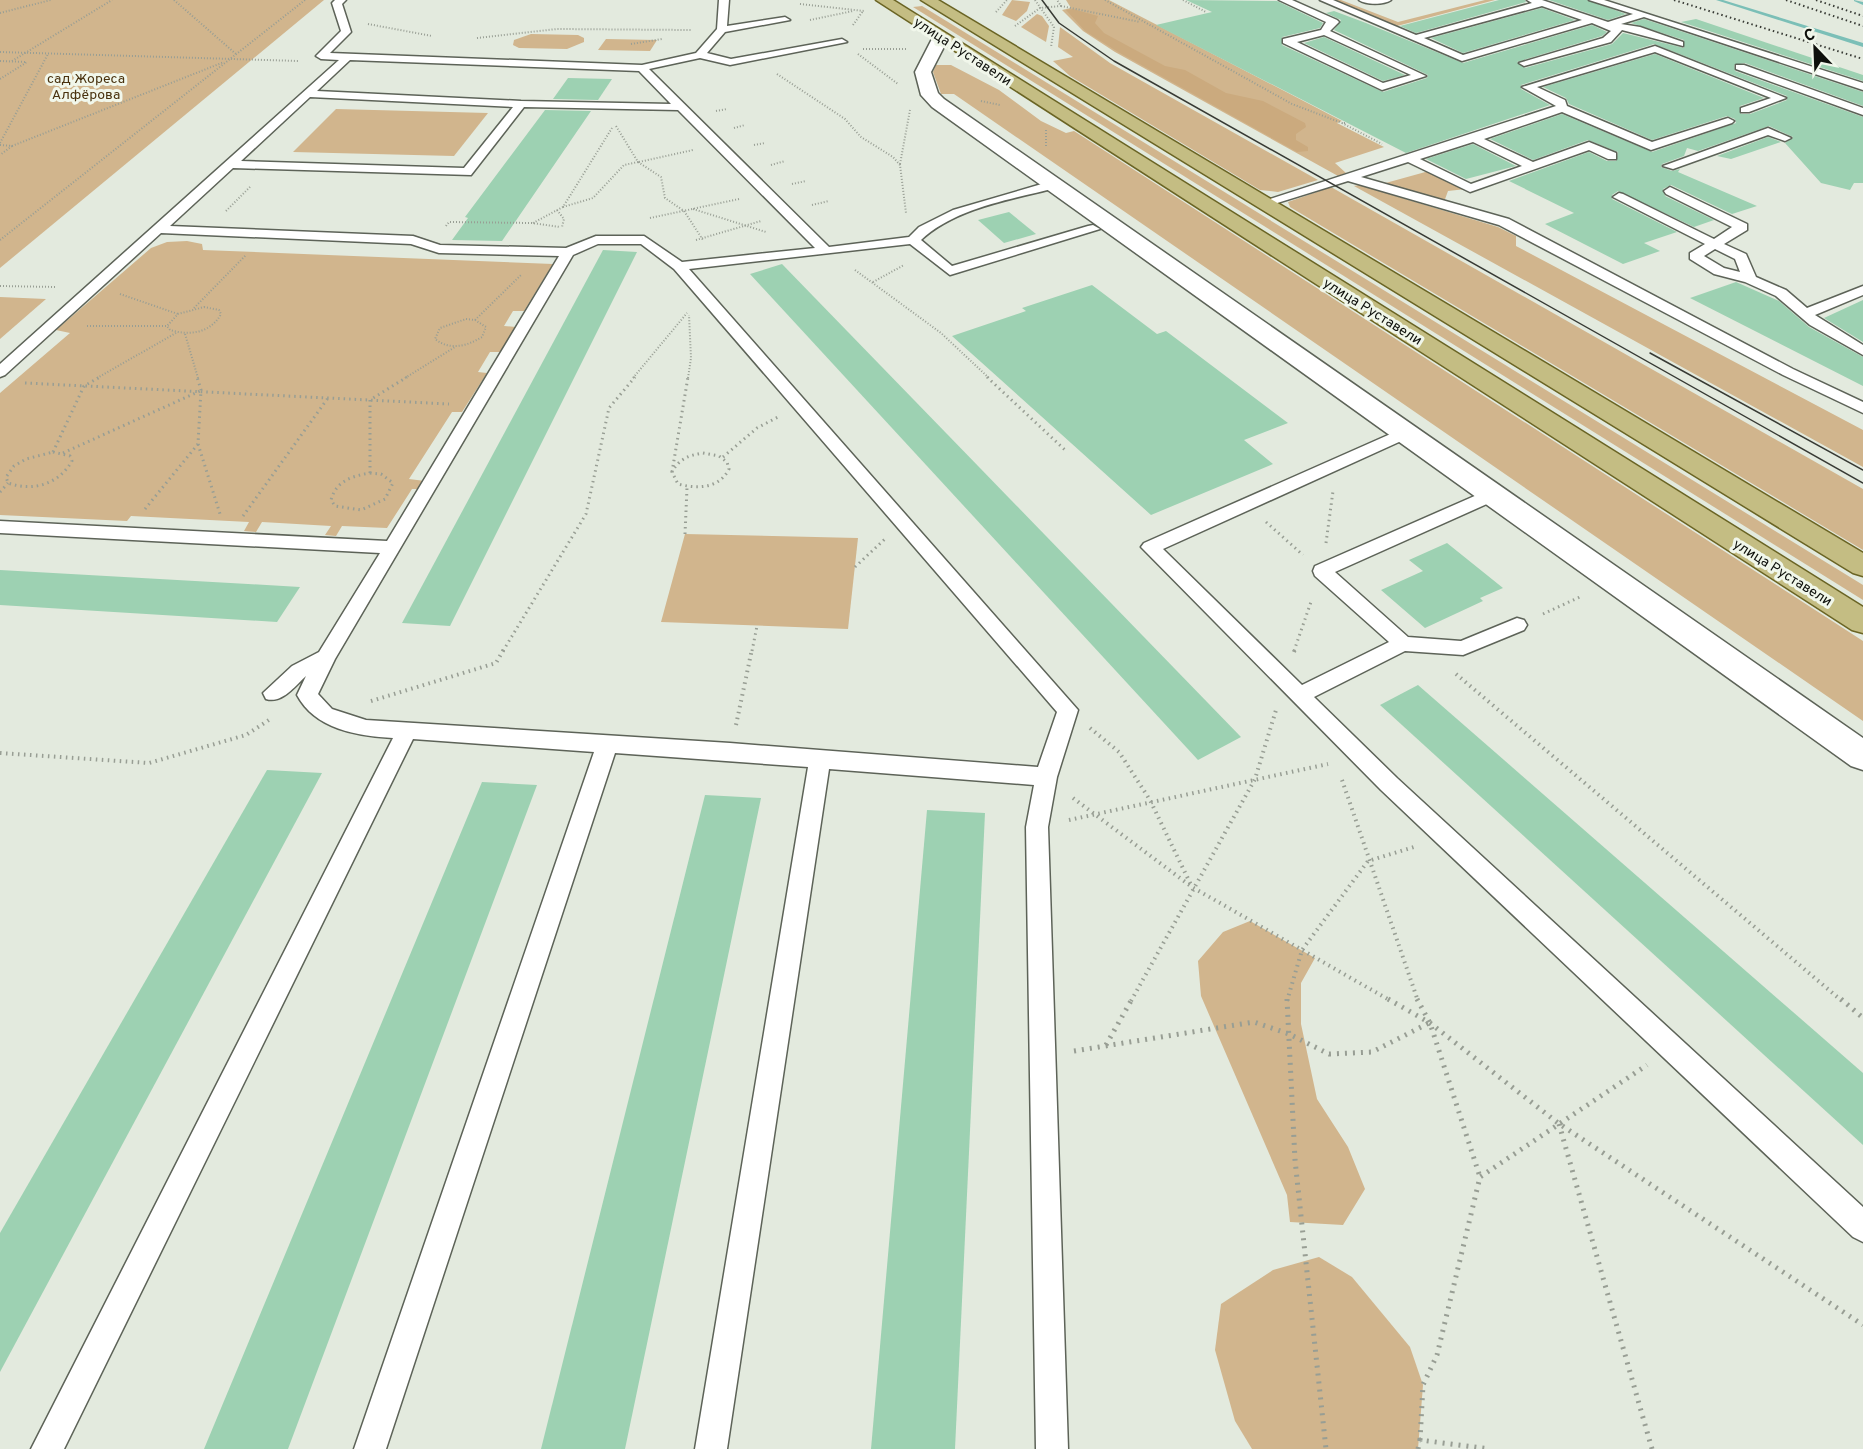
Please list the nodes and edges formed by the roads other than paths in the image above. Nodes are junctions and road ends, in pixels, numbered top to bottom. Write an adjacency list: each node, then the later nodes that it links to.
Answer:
1 (340, 0): 22 (lane)
2 (724, 0): 15 (lane)
3 (884, 0): 17 (main road, улица Руставели)
4 (928, 0): 51 (main road, улица Руставели)
5 (1284, 0): 16 (lane)
6 (1325, 0): 18 (lane)
7 (1364, 0): 8 (lane)
8 (1386, 0)
9 (1594, 0): 11 (lane)
10 (1537, 2): 13 (lane); 18 (lane)
11 (1644, 14): 14 (lane); 26 (lane)
12 (784, 20): 15 (lane)
13 (1592, 20): 14 (lane); 18 (lane)
14 (1607, 25): 20 (lane); 24 (lane)
15 (722, 30): 21 (lane)
16 (1325, 32): 16 (lane)
17 (941, 38): 48 (street); 70 (main road, улица Руставели)
18 (1415, 38)
19 (842, 42): 21 (lane)
20 (1694, 50)
21 (700, 55): 25 (lane)
22 (344, 61): 25 (lane); 27 (lane)
23 (1726, 62): 32 (lane)
24 (1524, 63)
25 (642, 68): 29 (lane)
26 (1863, 87)
27 (308, 94): 28 (lane); 43 (lane)
28 (521, 104): 29 (lane); 44 (lane)
29 (680, 107): 56 (lane)
30 (1562, 108): 31 (lane); 35 (lane); 37 (lane)
31 (1745, 110)
32 (1863, 112)
33 (1728, 121): 34 (lane)
34 (1688, 134): 37 (lane); 38 (lane)
35 (1474, 138): 41 (lane); 45 (lane)
36 (1785, 138): 38 (lane)
37 (1651, 146): 42 (lane)
38 (1721, 147): 42 (lane)
39 (304, 152): 44 (lane)
40 (1612, 156): 45 (lane)
41 (1409, 158): 45 (lane); 47 (lane)
42 (1683, 161): 46 (lane)
43 (232, 164): 44 (lane); 52 (lane)
44 (290, 166)
45 (1532, 166)
46 (1670, 166)
47 (1347, 177): 51 (lane); 64 (lane)
48 (1052, 185): 54 (lane); 65 (street)
49 (1670, 191): 55 (lane)
50 (1619, 197): 55 (lane)
51 (1264, 203): 69 (main road, улица Руставели)
52 (160, 229): 57 (lane); 63 (lane)
53 (1093, 229): 54 (lane)
54 (913, 240): 56 (lane)
55 (1715, 244): 59 (lane); 59 (lane)
56 (826, 251): 58 (lane)
57 (568, 252): 58 (lane); 68 (lane)
58 (679, 266): 80 (lane)
59 (1750, 279): 61 (lane)
60 (1863, 290): 61 (lane)
61 (1803, 313): 62 (lane)
62 (1863, 351)
63 (0, 372)
64 (1863, 408)
65 (1404, 433): 66 (street); 74 (lane)
66 (1492, 495): 72 (lane); 78 (street)
67 (0, 527): 68 (lane)
68 (393, 547): 73 (lane)
69 (1863, 566)
70 (1863, 622)
71 (1517, 625): 72 (lane)
72 (1413, 645): 74 (lane)
73 (326, 657): 75 (lane); 76 (lane)
74 (1291, 688): 81 (lane)
75 (273, 693)
76 (406, 731): 77 (lane); 82 (lane)
77 (607, 745): 79 (lane); 83 (lane)
78 (1863, 756)
79 (820, 759): 80 (lane); 84 (lane)
80 (1046, 777): 85 (lane)
81 (1863, 1227)
82 (47, 1449)
83 (370, 1449)
84 (711, 1449)
85 (1053, 1449)

